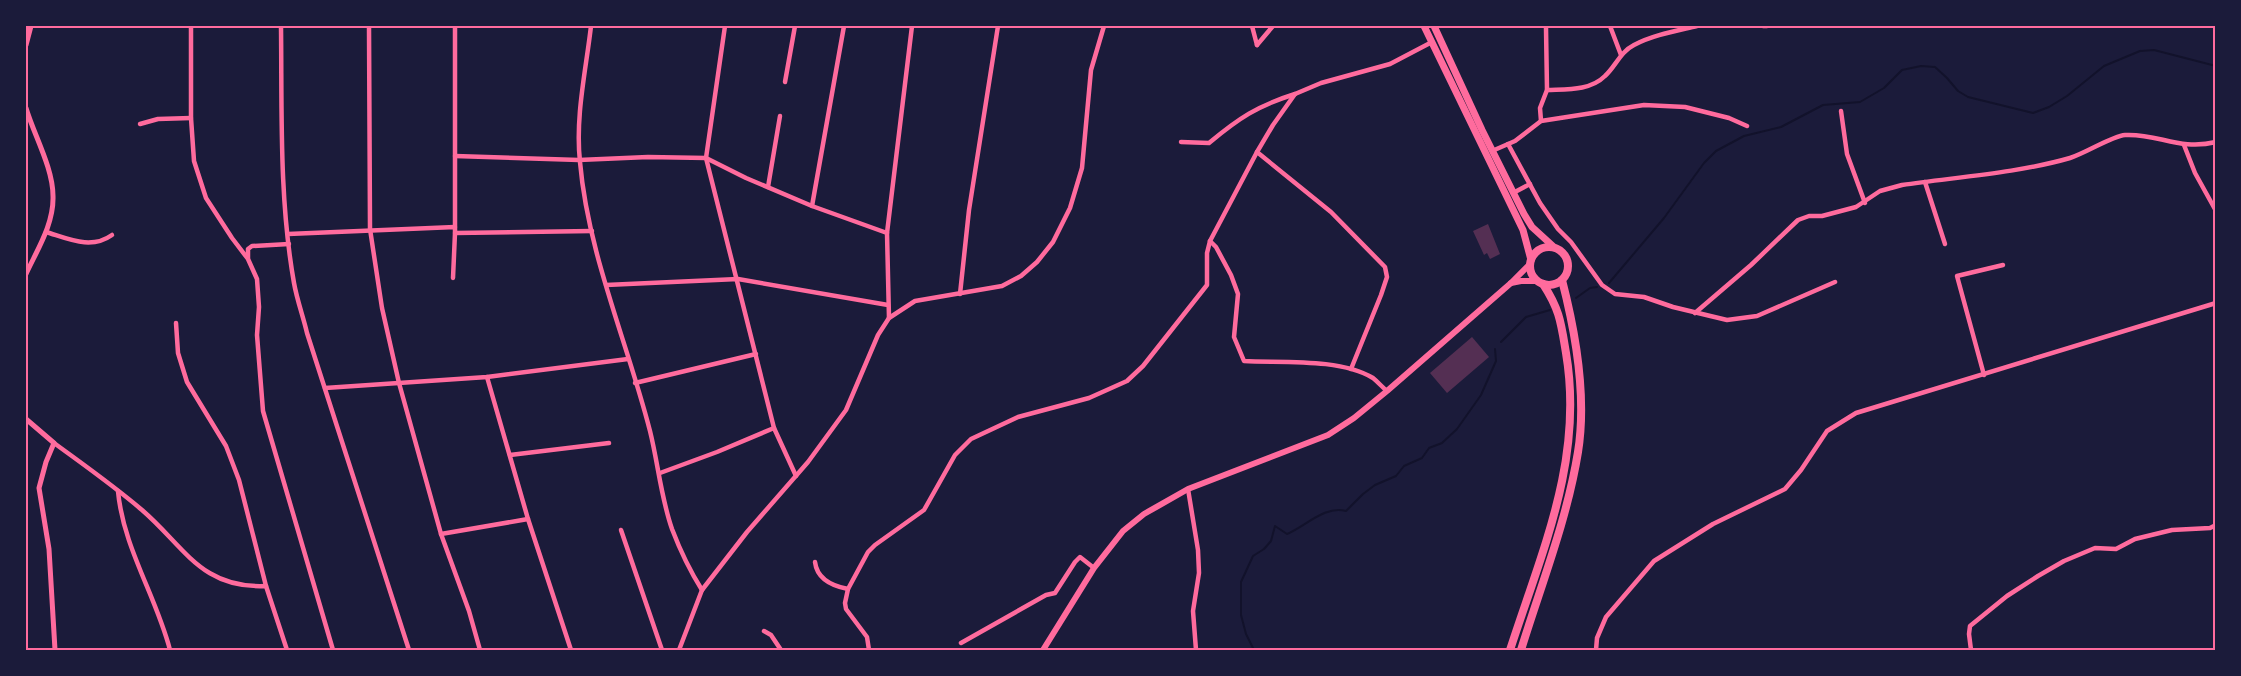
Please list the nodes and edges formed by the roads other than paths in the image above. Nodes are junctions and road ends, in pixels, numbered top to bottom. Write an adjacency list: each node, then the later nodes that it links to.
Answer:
1 (31, 26): 22 (street)
2 (191, 26): 30 (street)
3 (280, 26): 56 (street)
4 (369, 26): 51 (street)
5 (455, 26): 40 (street)
6 (591, 26): 42 (street)
7 (725, 26): 41 (street)
8 (795, 26): 24 (street)
9 (844, 26): 48 (street)
10 (912, 26): 55 (street)
11 (998, 26): 73 (street)
12 (1104, 26): 73 (street)
13 (1252, 26): 14 (street)
14 (1273, 26)
15 (1424, 26): 21 (main road)
16 (1434, 26): 20 (main road)
17 (1610, 26): 23 (street)
18 (1697, 26): 23 (street)
19 (1546, 28): 25 (street)
20 (1439, 39): 21 (street); 38 (main road)
21 (1431, 43): 26 (street); 63 (main road)
22 (26, 45)
23 (1621, 55): 25 (street)
24 (784, 82)
25 (1547, 90): 31 (street)
26 (1295, 94): 34 (street); 39 (street)
27 (26, 108): 53 (street)
28 (1841, 111): 47 (street)
29 (780, 116): 45 (street)
30 (191, 118): 32 (street); 62 (street)
31 (1541, 121): 33 (street); 36 (street)
32 (140, 124)
33 (1747, 126)
34 (1181, 142)
35 (2216, 142): 37 (street)
36 (1508, 144): 38 (street); 44 (street)
37 (2184, 145): 43 (street); 49 (street)
38 (1492, 151): 46 (main road)
39 (1257, 152): 58 (street); 81 (street)
40 (455, 156): 42 (street); 50 (street)
41 (706, 158): 42 (street); 45 (street); 67 (street)
42 (579, 160): 52 (street)
43 (1925, 182): 47 (street); 60 (street)
44 (1530, 184): 46 (street); 76 (street)
45 (768, 187): 48 (street)
46 (1513, 193): 61 (main road)
47 (1865, 203): 76 (street)
48 (812, 206): 55 (street)
49 (2216, 211)
50 (455, 227): 51 (street); 54 (street)
51 (370, 230): 56 (street); 85 (street)
52 (592, 231): 54 (street); 72 (street)
53 (46, 232): 57 (street); 65 (street)
54 (455, 233): 66 (street)
55 (887, 233): 75 (street)
56 (288, 234): 59 (street)
57 (112, 235)
58 (1210, 241): 81 (street); 104 (street)
59 (289, 244): 62 (street); 86 (street)
60 (1945, 244)
61 (1555, 248): 63 (highway); 68 (highway)
62 (248, 259): 111 (street)
63 (1530, 262): 69 (highway); 71 (main road)
64 (2003, 265): 82 (street)
65 (26, 274)
66 (453, 278)
67 (738, 279): 72 (street); 75 (street); 79 (street)
68 (1562, 280): 69 (highway); 122 (highway)
69 (1540, 282): 71 (main road); 121 (highway)
70 (1835, 282): 76 (street)
71 (1511, 283): 87 (main road)
72 (606, 285): 80 (street)
73 (960, 294): 77 (street)
74 (2216, 303): 82 (street)
75 (888, 305): 77 (street)
76 (1695, 313)
77 (889, 318): 94 (street)
78 (176, 323): 103 (street)
79 (756, 354): 84 (street); 89 (street)
80 (628, 359): 83 (street); 84 (street)
81 (1351, 369): 87 (street)
82 (1984, 375): 123 (street)
83 (487, 377): 85 (street); 92 (street)
84 (635, 382): 93 (street)
85 (399, 383): 86 (street); 100 (street)
86 (325, 388): 112 (street)
87 (1387, 391): 95 (main road)
88 (26, 419): 90 (street)
89 (774, 428): 93 (street); 94 (street)
90 (54, 443): 96 (street); 108 (street)
91 (609, 443): 92 (street)
92 (510, 455): 97 (street)
93 (660, 473): 105 (street)
94 (796, 476): 105 (street)
95 (1188, 489): 102 (main road); 120 (street)
96 (118, 491): 103 (street); 109 (street)
97 (528, 519): 100 (street); 114 (street)
98 (2216, 525): 124 (street)
99 (621, 530): 115 (street)
100 (441, 534): 113 (street)
101 (815, 562): 104 (street)
102 (1094, 568): 107 (street); 119 (main road)
103 (266, 586): 110 (street)
104 (848, 589): 118 (street)
105 (702, 590): 116 (street)
106 (764, 631): 117 (street)
107 (961, 643)
108 (55, 651)
109 (170, 651)
110 (287, 651)
111 (333, 651)
112 (409, 651)
113 (480, 651)
114 (571, 651)
115 (662, 651)
116 (679, 651)
117 (782, 651)
118 (869, 651)
119 (1043, 651)
120 (1196, 651)
121 (1510, 651)
122 (1521, 651)
123 (1596, 651)
124 (1971, 651)

